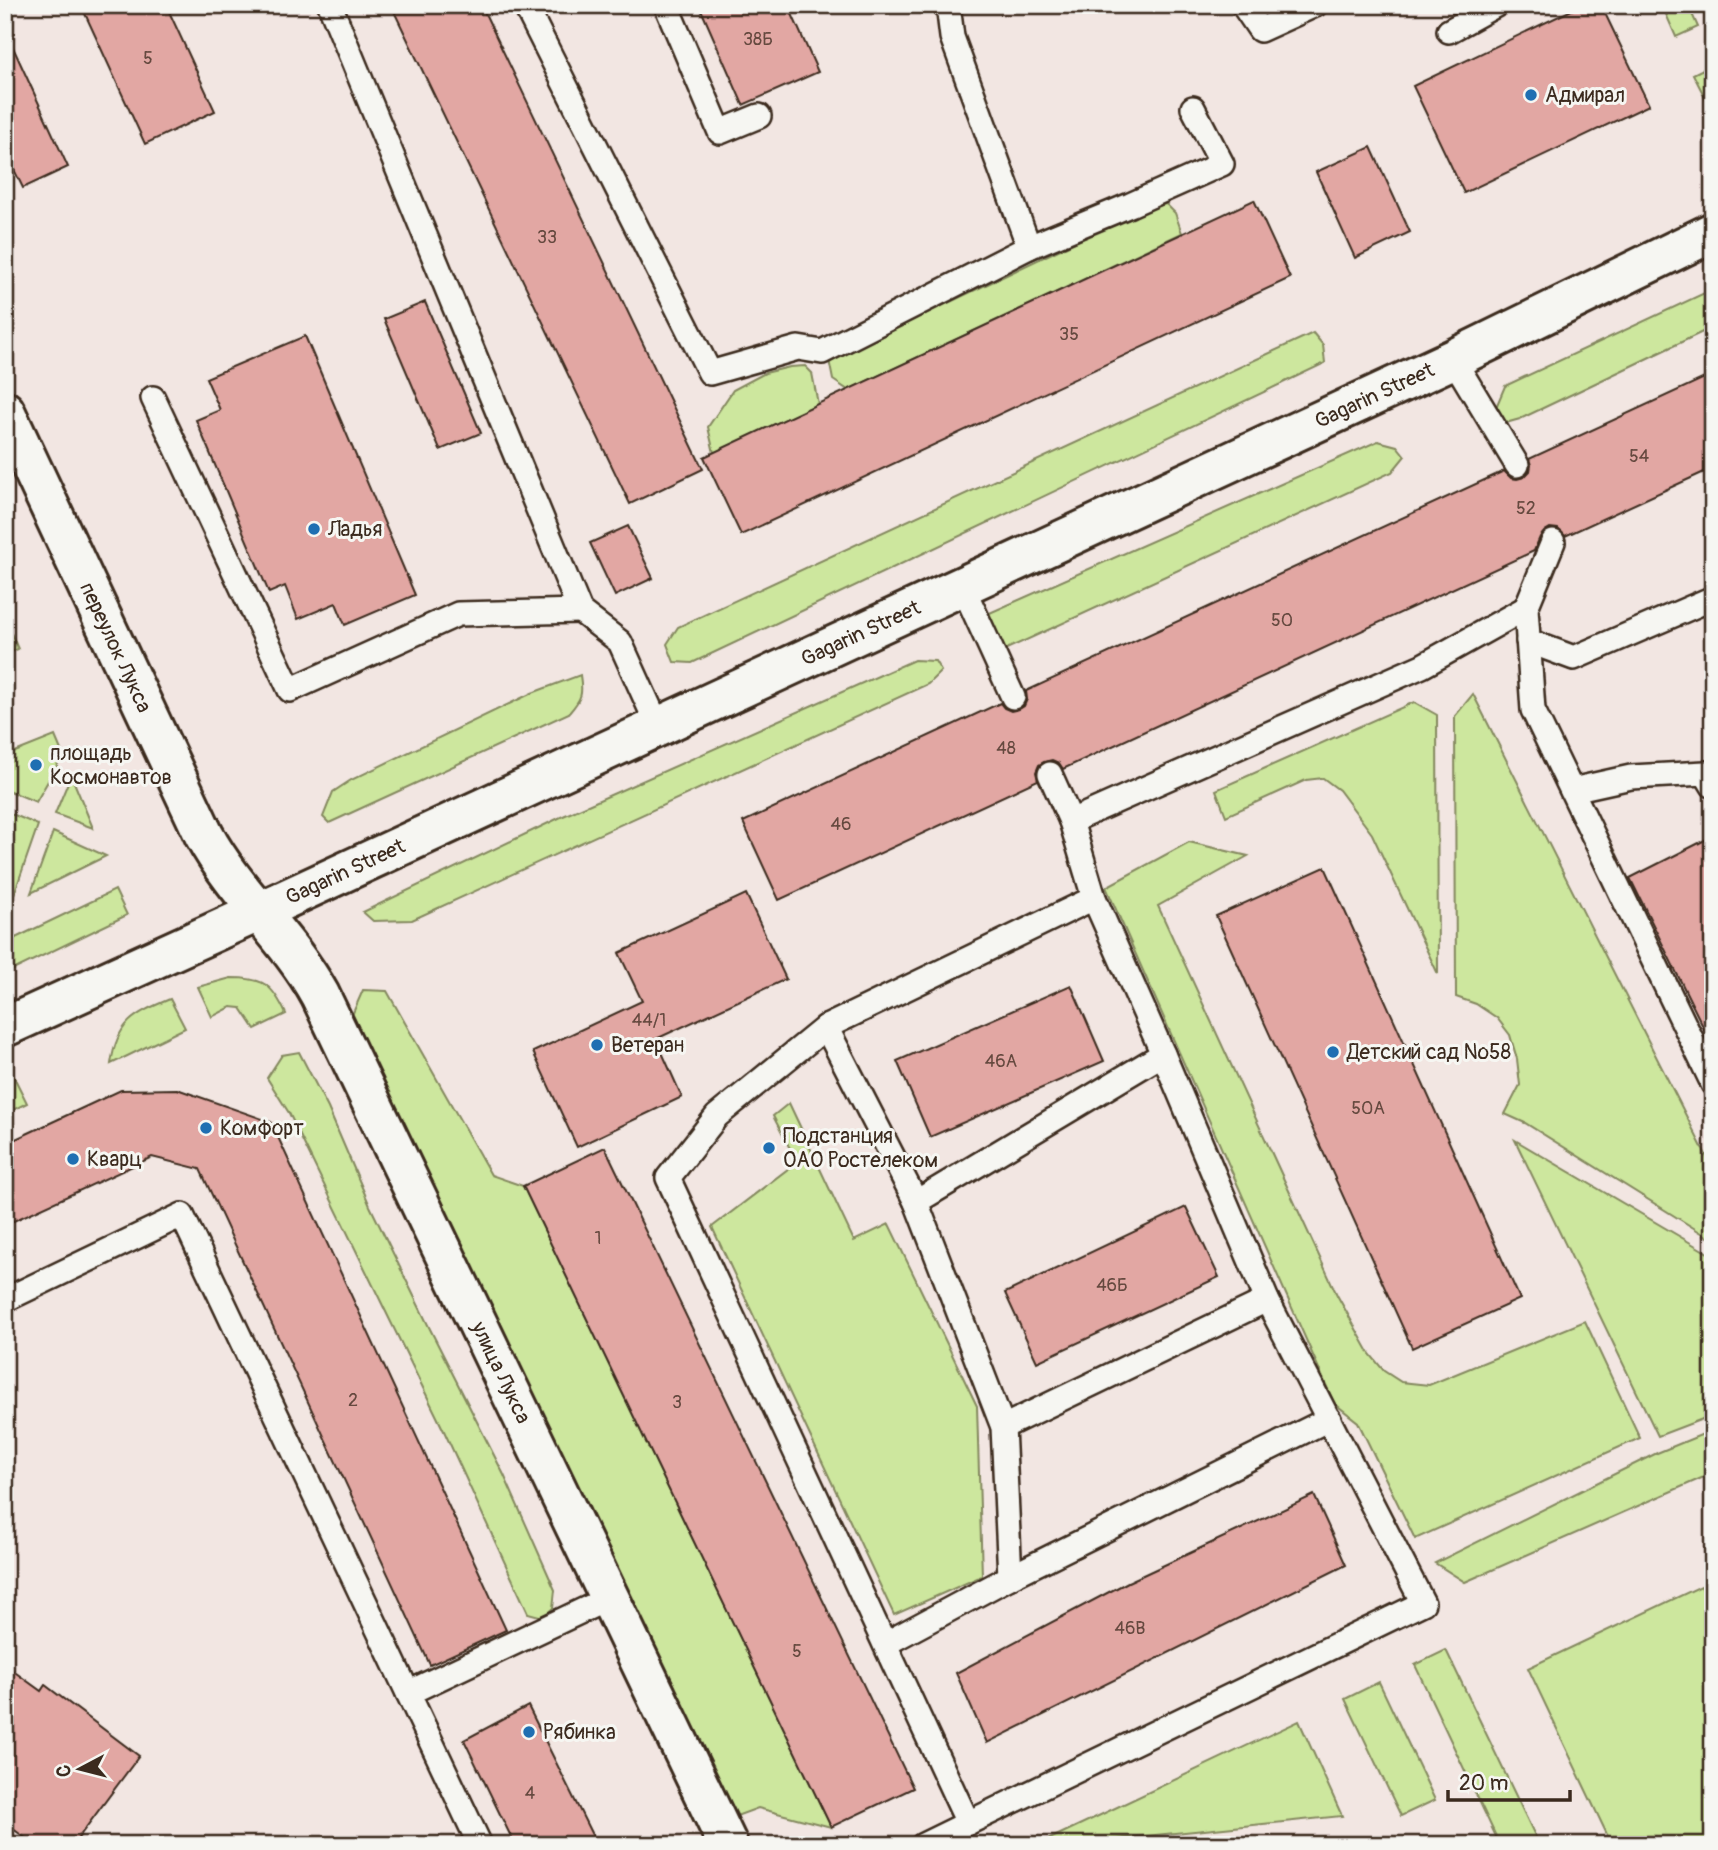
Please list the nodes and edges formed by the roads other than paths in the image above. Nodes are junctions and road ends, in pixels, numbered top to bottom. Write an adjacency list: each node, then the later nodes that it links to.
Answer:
1 (330, 5): 22 (lane)
2 (525, 5): 12 (lane)
3 (666, 5): 10 (lane)
4 (948, 5): 12 (lane)
5 (1244, 5): 6 (lane)
6 (1315, 5)
7 (1496, 5): 8 (lane)
8 (1449, 31)
9 (1193, 108): 12 (lane)
10 (759, 116)
11 (1713, 232): 13 (main road, Gagarin Street)
12 (1029, 247)
13 (1453, 359): 17 (lane); 19 (main road, Gagarin Street)
14 (153, 398): 22 (lane)
15 (5, 411): 16 (main road, переулок Лукса)
16 (16, 460): 31 (main road, переулок Лукса)
17 (1517, 465)
18 (1553, 542): 21 (lane)
19 (962, 585): 24 (lane); 25 (main road, Gagarin Street)
20 (1713, 598): 23 (lane)
21 (1526, 608): 23 (lane); 29 (lane)
22 (580, 611): 25 (lane)
23 (1528, 641): 28 (lane)
24 (1013, 697)
25 (658, 726): 31 (main road, Gagarin Street)
26 (1050, 774): 29 (lane)
27 (1713, 786): 28 (lane)
28 (1572, 790): 35 (lane)
29 (1071, 821): 30 (lane)
30 (1094, 898): 33 (lane); 34 (lane)
31 (258, 912): 32 (main road, Gagarin Street); 42 (main road, улица Лукса)
32 (5, 1027)
33 (826, 1027): 36 (lane); 43 (lane)
34 (1163, 1054): 36 (lane); 38 (lane)
35 (1713, 1084)
36 (916, 1202): 40 (lane)
37 (5, 1300): 44 (lane)
38 (1267, 1300): 39 (lane); 40 (lane)
39 (1329, 1419): 41 (lane); 45 (lane)
40 (1003, 1427): 41 (lane)
41 (1010, 1577): 43 (lane)
42 (608, 1598): 44 (lane); 47 (main road, улица Лукса)
43 (885, 1644): 45 (lane)
44 (408, 1693): 46 (lane)
45 (968, 1823): 48 (lane)
46 (480, 1845)
47 (728, 1845)
48 (923, 1845)

